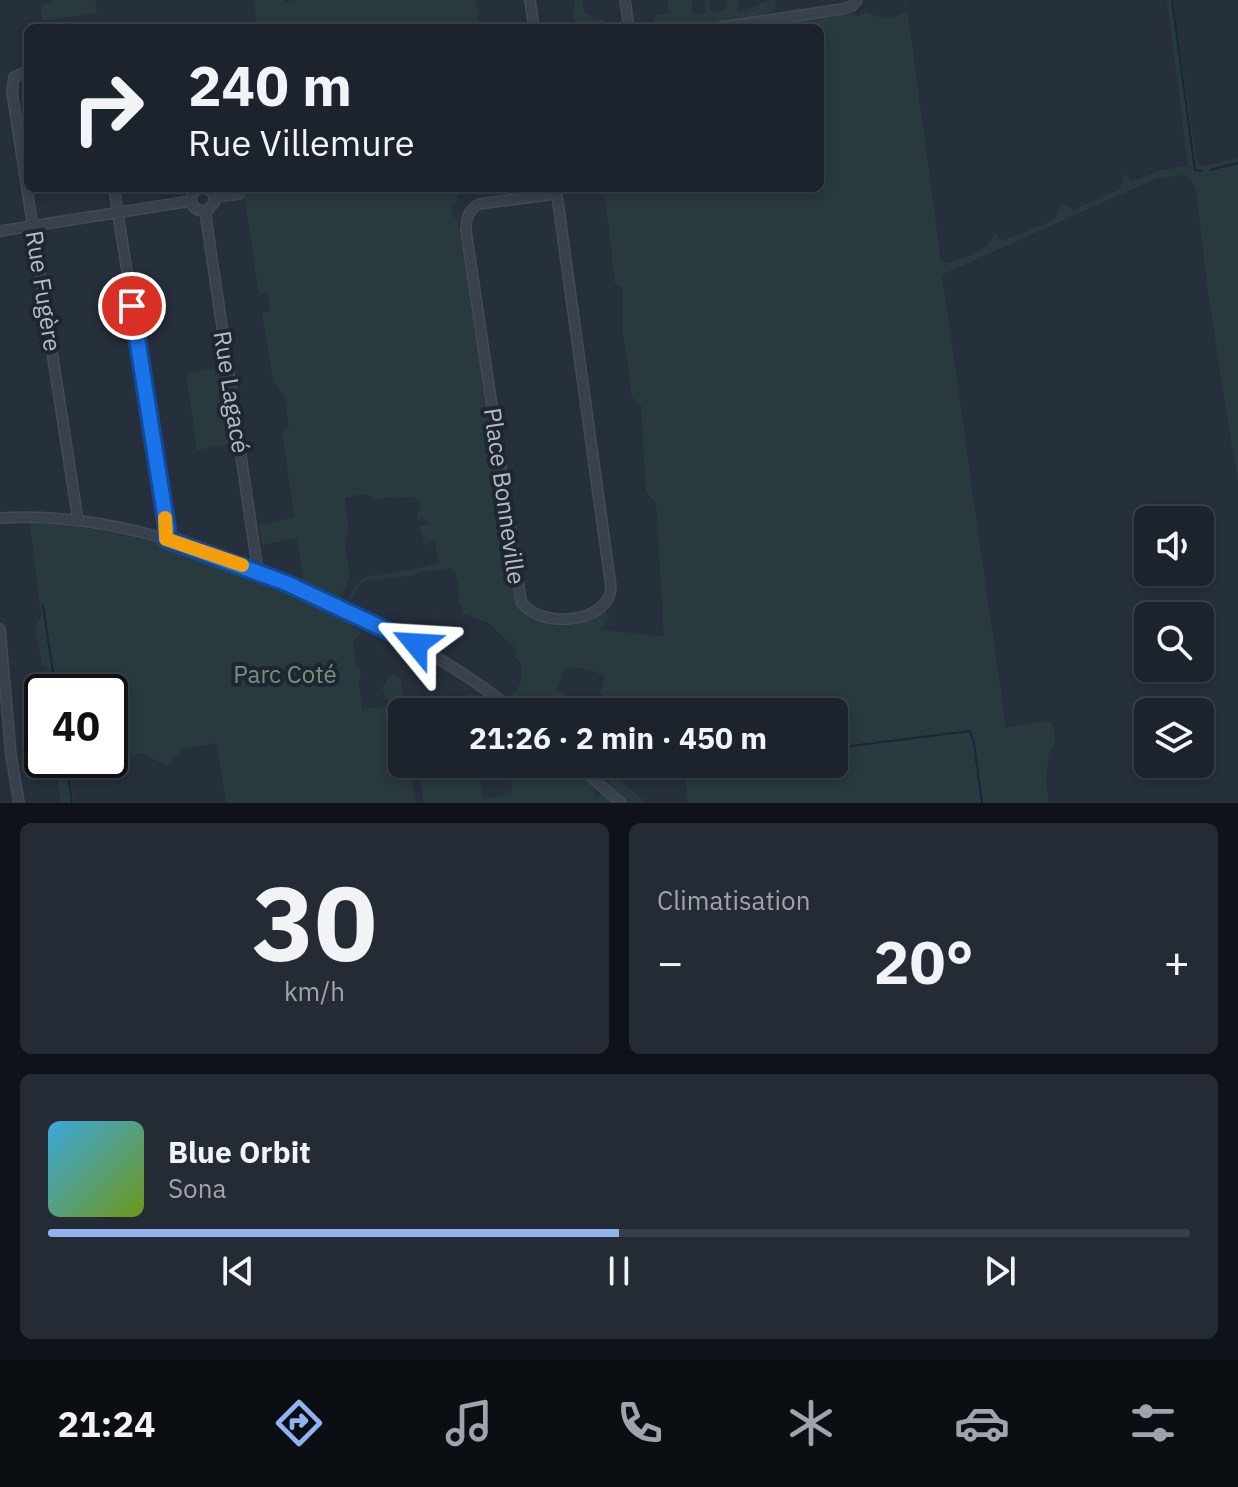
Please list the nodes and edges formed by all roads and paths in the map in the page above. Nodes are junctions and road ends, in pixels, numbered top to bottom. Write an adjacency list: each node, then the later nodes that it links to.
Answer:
1 (530, 0): 4 (street)
2 (625, 0): 5 (street)
3 (857, 0): 6 (street)
4 (533, 24)
5 (628, 24)
6 (742, 24)
7 (24, 72): 8 (street, Rue Fugère)
8 (24, 162)
9 (29, 192): 20 (street, Rue Fugère)
10 (114, 192): 19 (street)
11 (194, 192): 17 (street)
12 (210, 192): 16 (street)
13 (550, 192): 14 (street, Place Bonneville)
14 (556, 192)
15 (239, 194): 16 (street)
16 (215, 197): 18 (street)
17 (191, 201): 18 (street); 19 (street)
18 (205, 211): 25 (street, Rue Lagacé)
19 (117, 213): 20 (street); 24 (street)
20 (34, 227): 21 (street); 23 (street, Rue Fugère)
21 (0, 231)
22 (0, 518): 23 (street)
23 (78, 520): 24 (street)
24 (166, 539): 25 (street)
25 (258, 572): 27 (street)
26 (0, 629): 28 (street)
27 (497, 698)
28 (11, 755): 29 (street); 31 (street)
29 (0, 757)
30 (592, 778): 32 (street)
31 (19, 803)
32 (621, 803)

